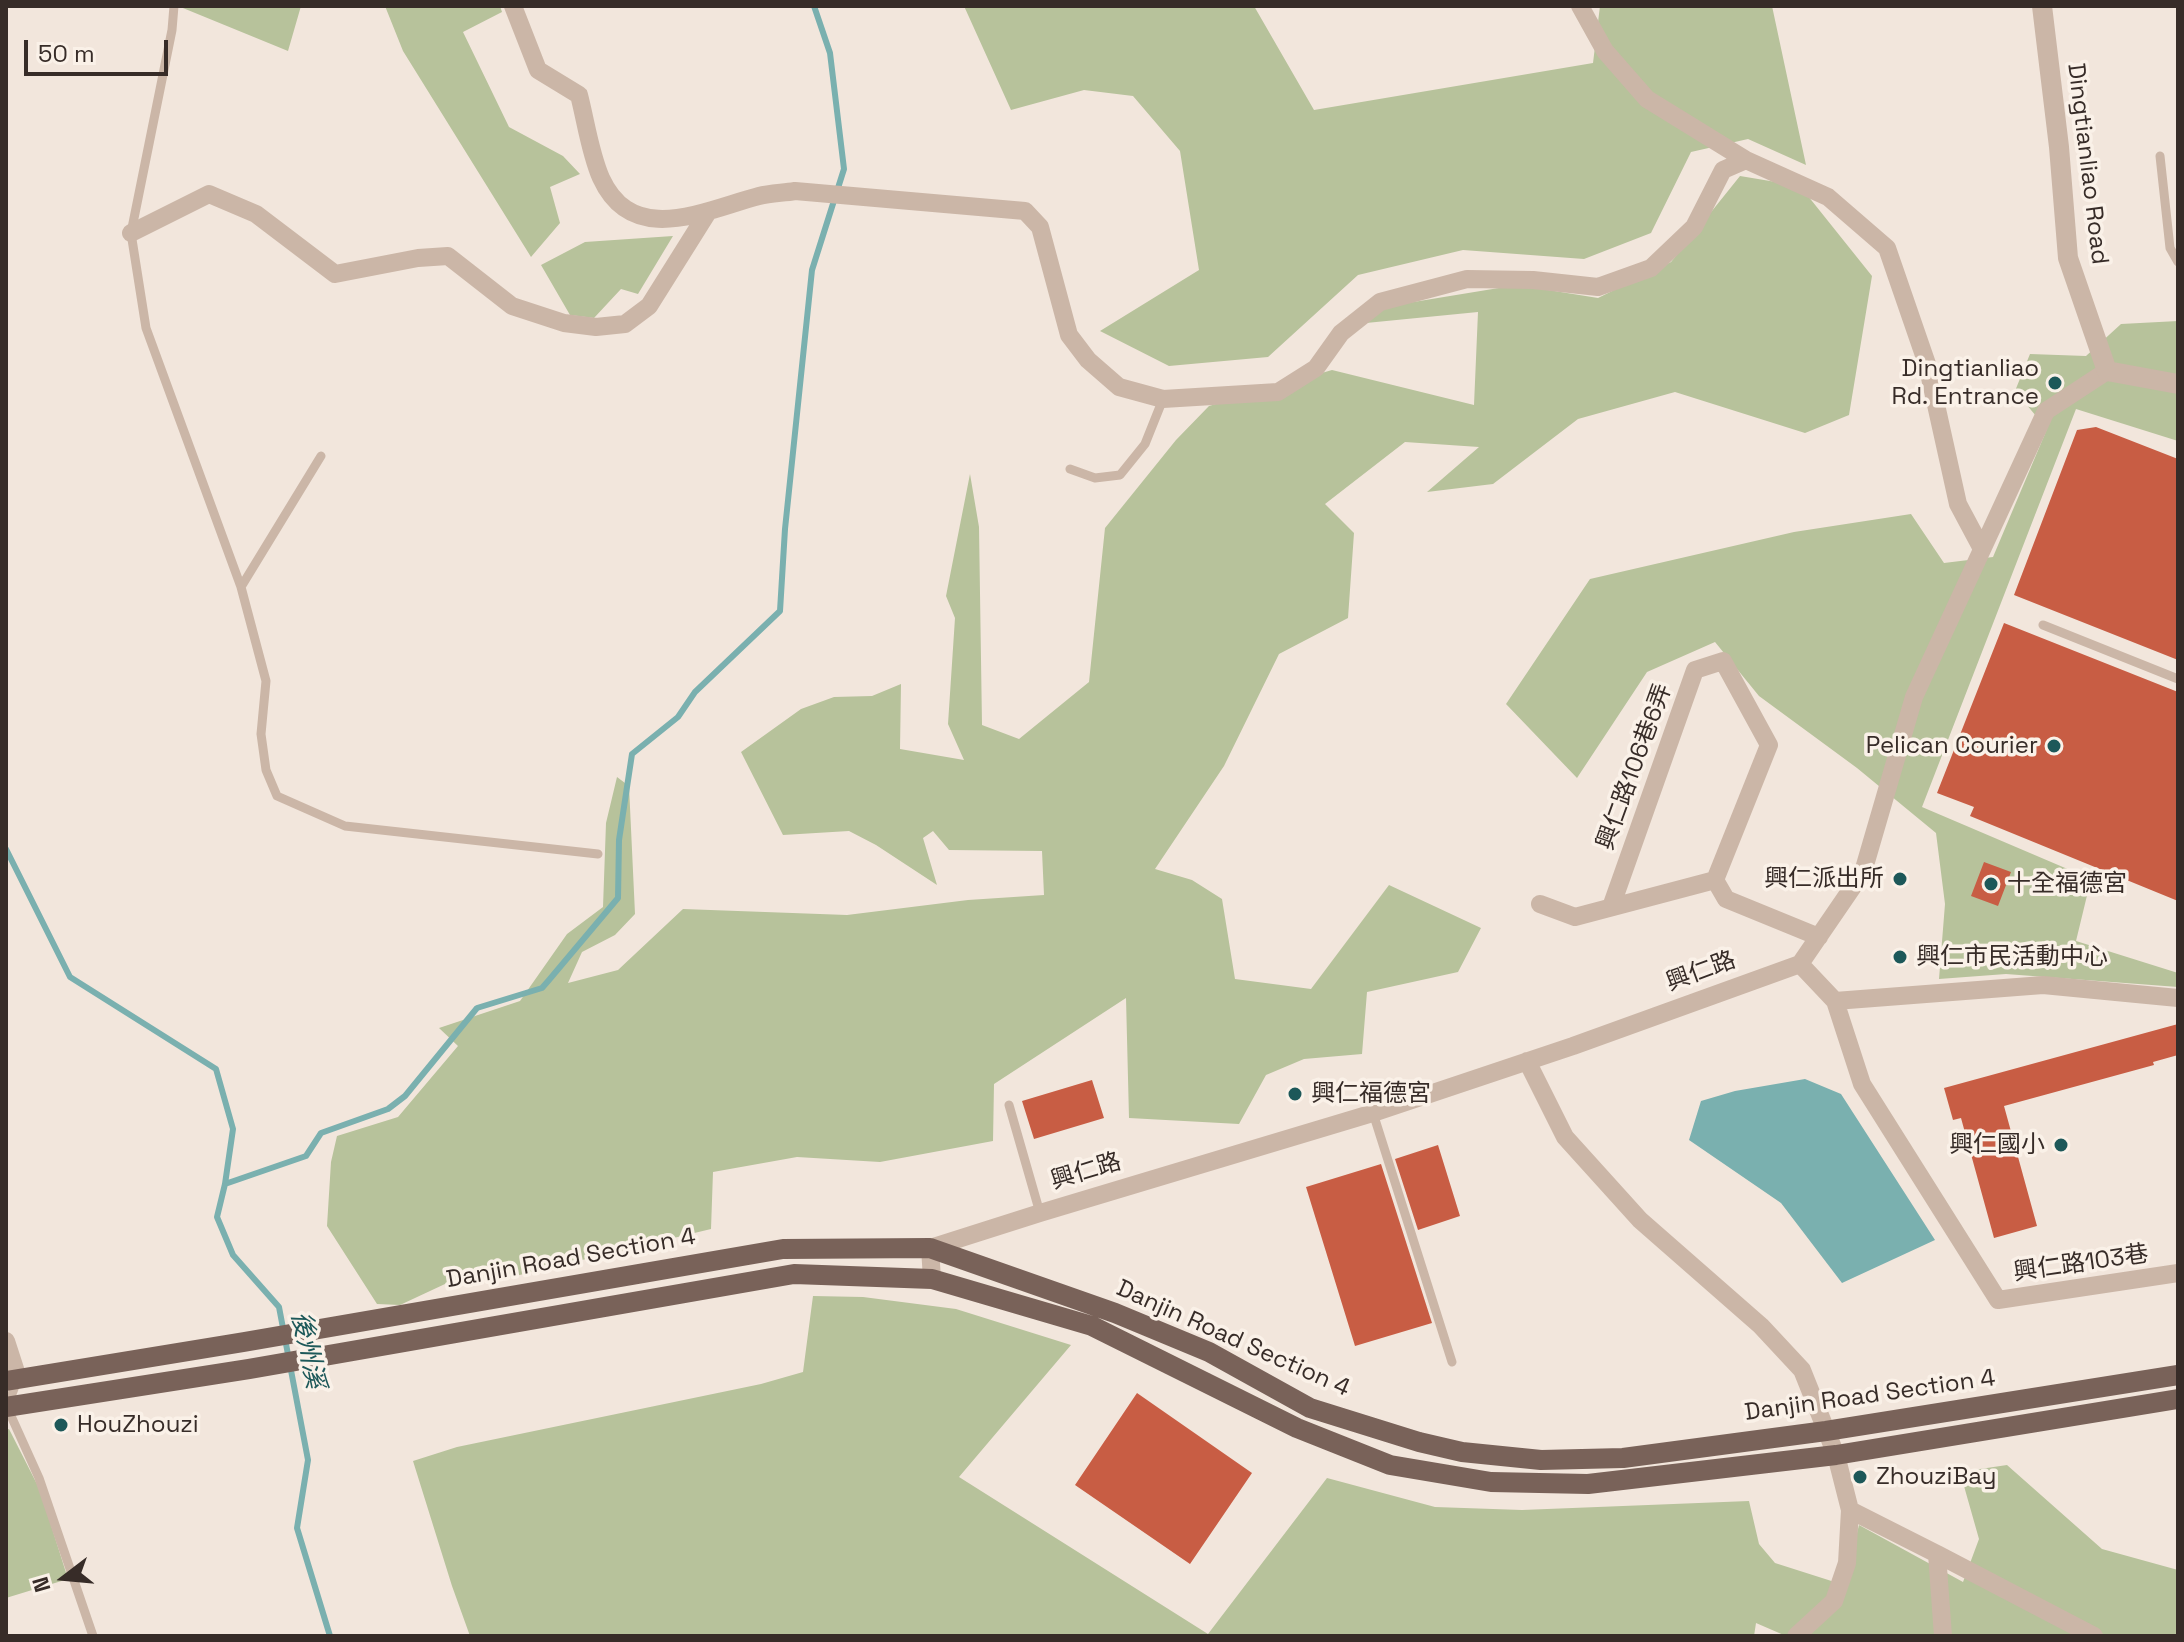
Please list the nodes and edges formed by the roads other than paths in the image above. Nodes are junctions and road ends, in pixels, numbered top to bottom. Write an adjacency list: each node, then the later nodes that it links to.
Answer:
1 (174, 6): 8 (lane)
2 (513, 6): 7 (street)
3 (1580, 6): 6 (street)
4 (2042, 6): 10 (street, Dingtianliao Road)
5 (2160, 156): 9 (lane)
6 (1746, 160): 12 (street); 15 (street)
7 (708, 212): 8 (street); 12 (street)
8 (131, 233): 16 (lane)
9 (2178, 262)
10 (2107, 371): 11 (street); 15 (street)
11 (2178, 384)
12 (1163, 399): 14 (lane)
13 (321, 456): 16 (lane)
14 (1070, 469)
15 (1982, 549): 23 (street)
16 (241, 587): 19 (lane)
17 (2043, 625): 18 (lane)
18 (2178, 679)
19 (598, 854)
20 (1715, 880): 22 (street); 22 (street, 興仁路106巷6弄); 23 (street)
21 (1540, 904): 22 (street)
22 (1611, 907)
23 (1819, 937): 24 (street)
24 (1800, 964): 26 (street); 27 (street, 興仁路)
25 (2178, 998): 26 (street)
26 (1835, 1001): 32 (street, 興仁路103巷)
27 (1527, 1061): 29 (street, 興仁路); 40 (street)
28 (1009, 1105): 30 (lane)
29 (1373, 1113): 30 (street, 興仁路); 35 (lane)
30 (1040, 1213): 31 (street, 興仁路)
31 (930, 1248): 33 (street); 37 (main road, Danjin Road Section 4); 40 (main road, Danjin Road Section 4)
32 (2178, 1273)
33 (932, 1279): 39 (main road, Danjin Road Section 4); 41 (main road, Danjin Road Section 4)
34 (6, 1341): 37 (street)
35 (1452, 1362)
36 (2178, 1375): 40 (main road, Danjin Road Section 4)
37 (12, 1379): 39 (lane)
38 (2178, 1399): 41 (main road, Danjin Road Section 4)
39 (6, 1407): 44 (lane)
40 (1826, 1431): 41 (street)
41 (1836, 1455): 42 (street)
42 (1850, 1510): 43 (street); 45 (street)
43 (1937, 1554): 46 (street); 47 (street)
44 (93, 1636)
45 (1796, 1636)
46 (1943, 1636)
47 (2094, 1636)

